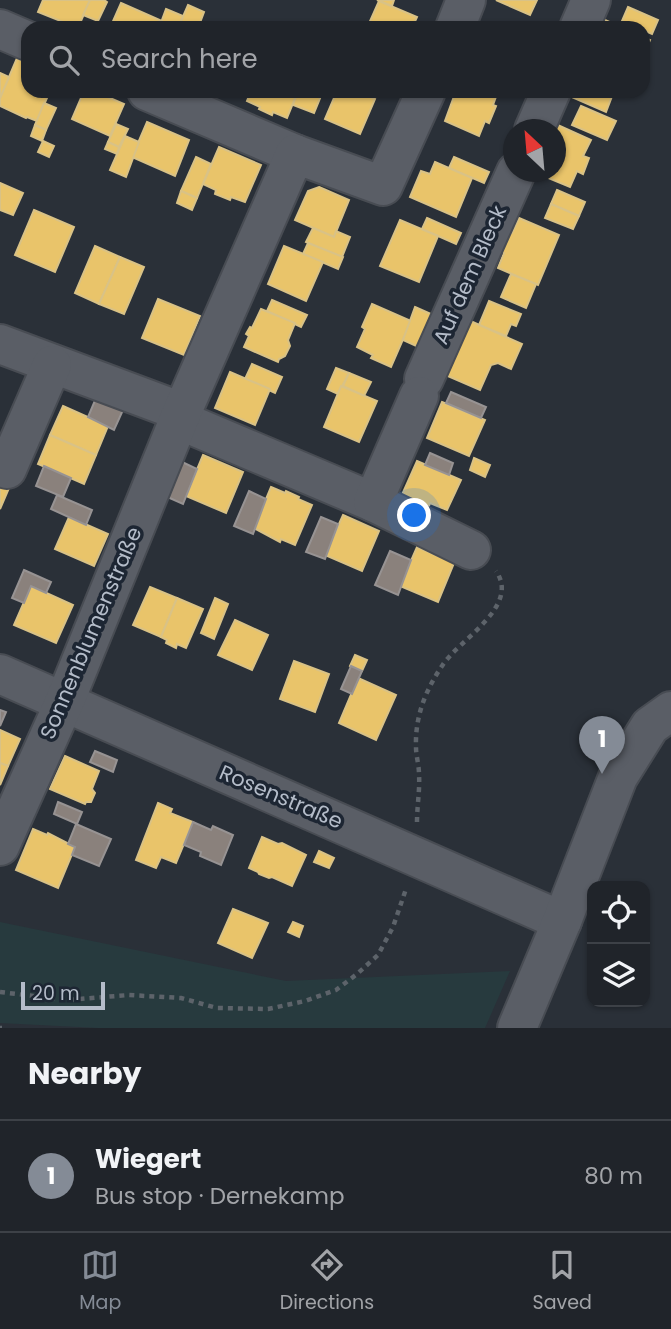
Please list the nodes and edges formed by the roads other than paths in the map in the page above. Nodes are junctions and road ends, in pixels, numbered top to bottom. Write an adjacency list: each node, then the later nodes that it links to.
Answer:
1 (466, 0): 3 (street)
2 (591, 0): 4 (street)
3 (458, 21)
4 (582, 21)
5 (0, 29): 6 (street)
6 (21, 38)
7 (163, 98): 11 (street)
8 (423, 98): 11 (street)
9 (548, 98): 10 (street)
10 (539, 119)
11 (295, 154): 15 (street, Sonnenblumenstraße)
12 (512, 182): 17 (street, Auf dem Bleck)
13 (0, 344): 14 (street)
14 (52, 365): 15 (street); 16 (street)
15 (181, 416): 17 (street); 20 (street, Sonnenblumenstraße)
16 (7, 469)
17 (373, 502): 18 (street)
18 (471, 550)
19 (0, 674): 20 (street, Rosenstraße)
20 (64, 703): 22 (street, Sonnenblumenstraße); 23 (street, Rosenstraße)
21 (671, 711): 23 (street)
22 (0, 846)
23 (562, 921): 24 (street)
24 (517, 1028)

